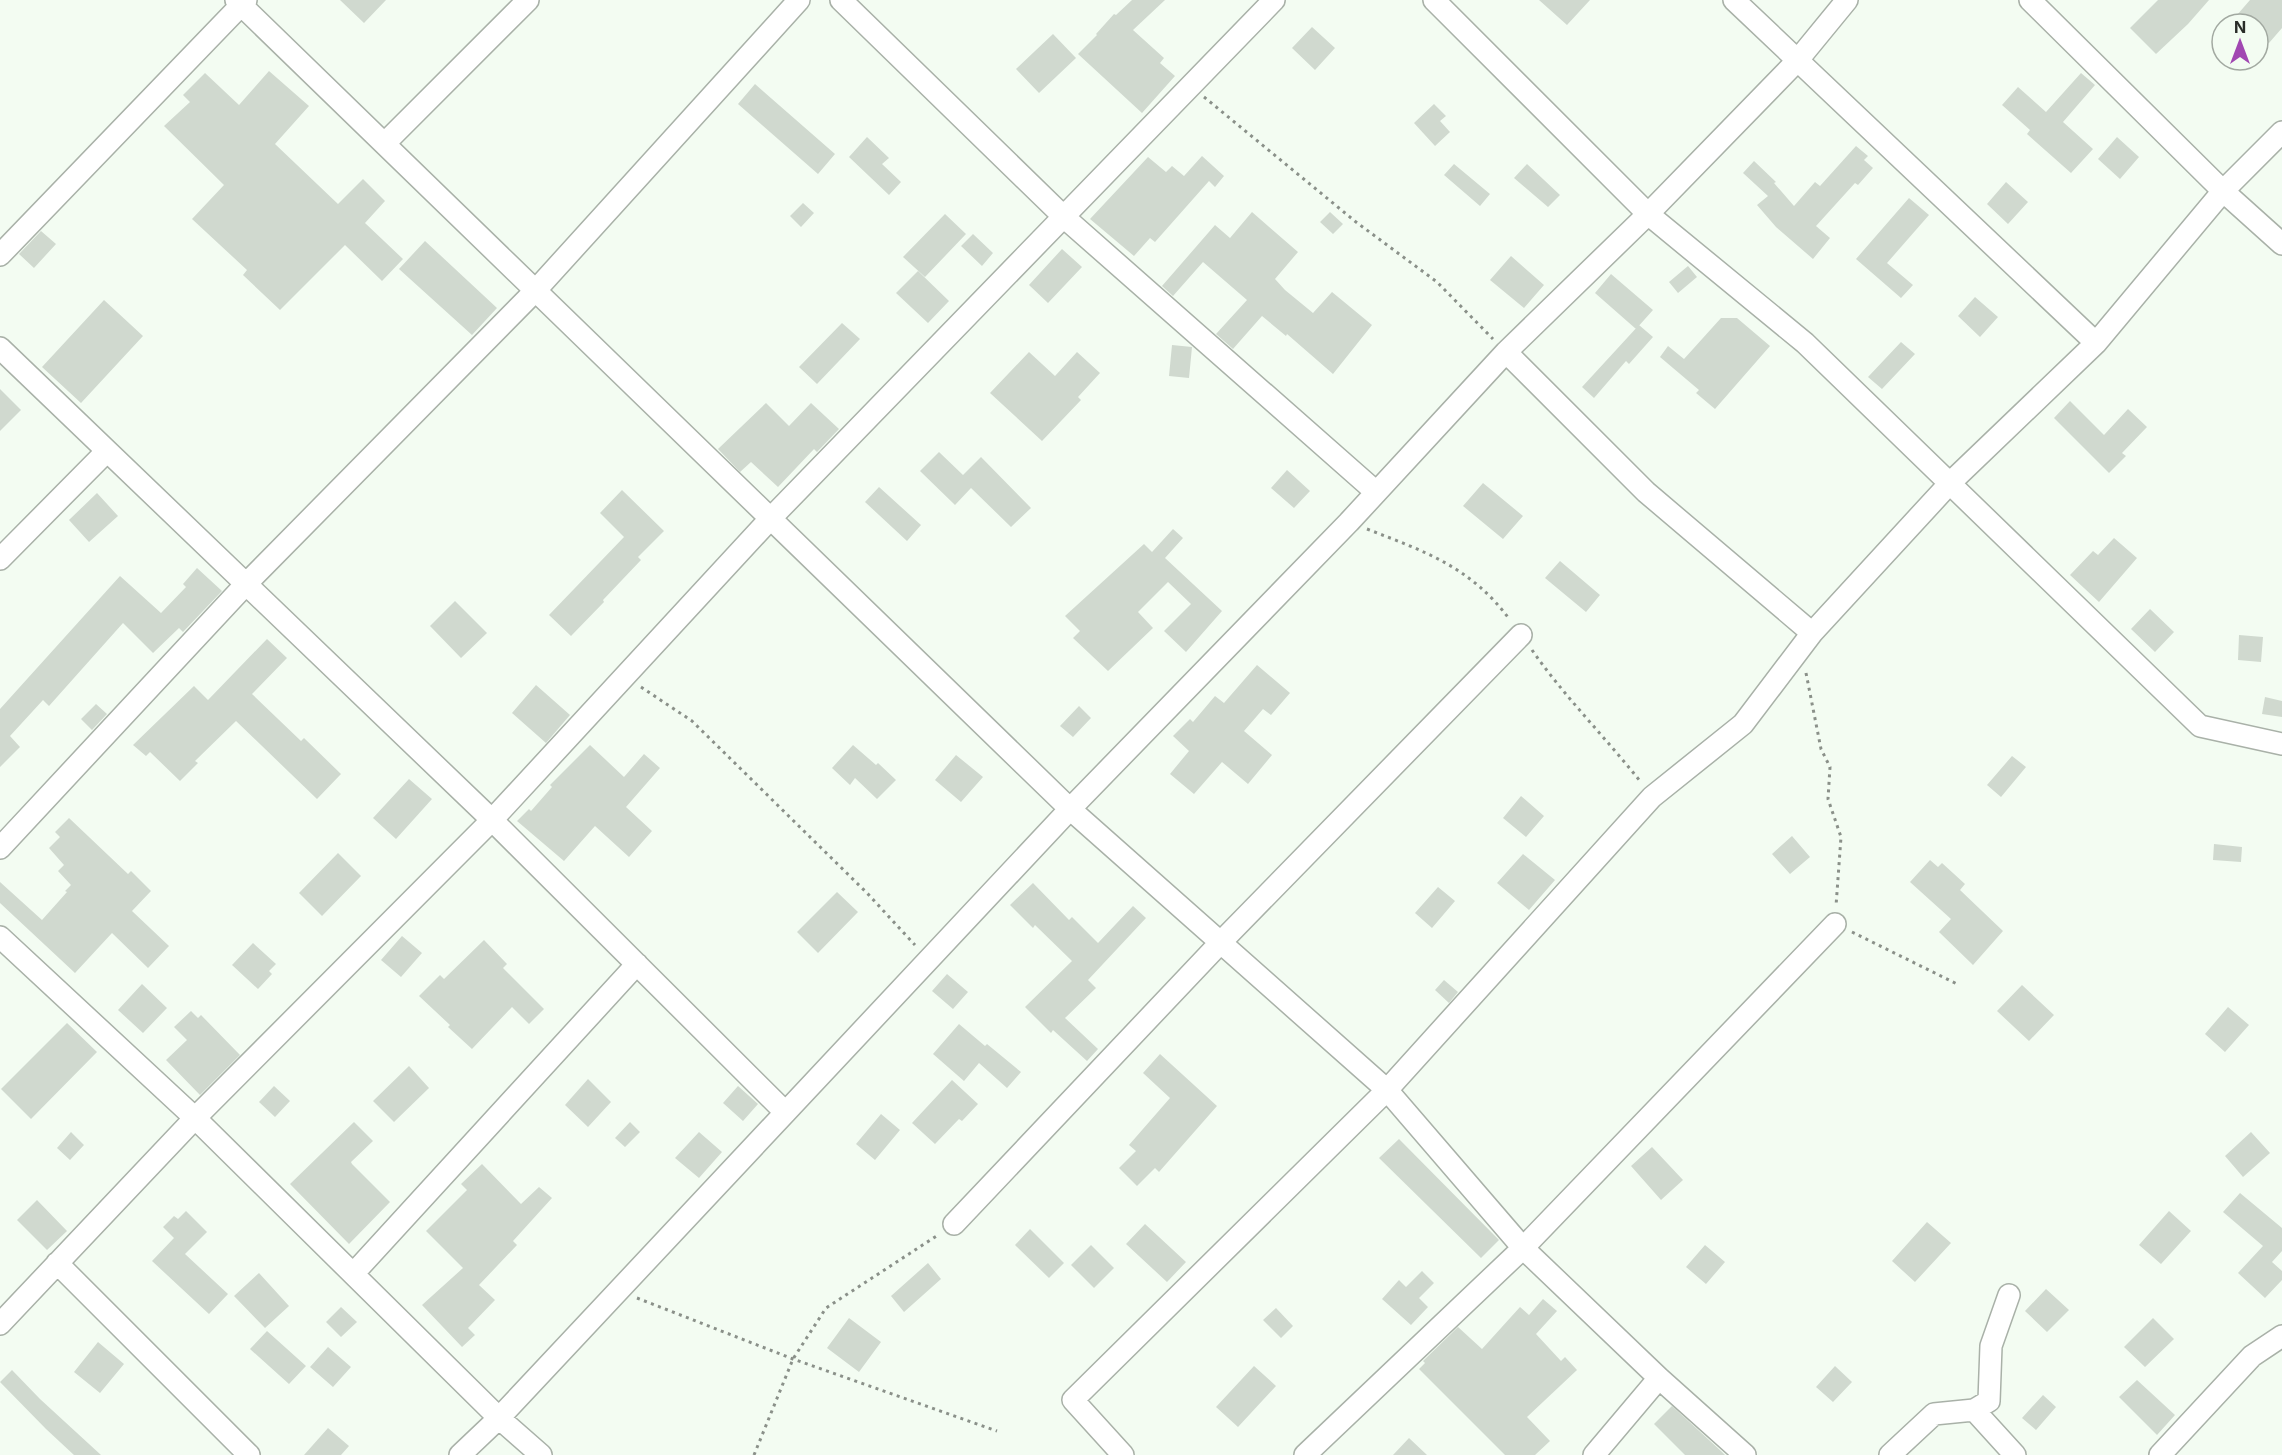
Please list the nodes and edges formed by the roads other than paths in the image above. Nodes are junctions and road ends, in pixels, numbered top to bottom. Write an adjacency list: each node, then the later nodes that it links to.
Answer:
1 (528, 0): 12 (street)
2 (799, 0): 18 (street)
3 (841, 0): 15 (street)
4 (1274, 0): 15 (street)
5 (1434, 0): 14 (street)
6 (1734, 0): 10 (street)
7 (1847, 0): 10 (street)
8 (2030, 0): 13 (street)
9 (241, 2): 12 (street); 17 (street)
10 (1797, 61): 14 (street); 19 (street)
11 (2282, 132): 13 (street)
12 (385, 143): 18 (street)
13 (2223, 191): 16 (street); 19 (street)
14 (1648, 214): 21 (street); 23 (street)
15 (1065, 218): 24 (street); 25 (street)
16 (2282, 244)
17 (0, 255)
18 (535, 291): 25 (street); 27 (street)
19 (2096, 343): 23 (street)
20 (0, 348): 22 (street)
21 (1506, 352): 24 (street); 28 (street)
22 (107, 451): 26 (street); 27 (street)
23 (1950, 483): 28 (street); 30 (street)
24 (1376, 492): 31 (street)
25 (771, 518): 31 (street); 32 (street)
26 (0, 559)
27 (246, 584): 32 (street); 33 (street)
28 (1812, 633): 38 (street)
29 (1521, 634): 36 (street)
30 (2282, 744)
31 (1070, 809): 36 (street); 39 (street)
32 (492, 820): 37 (street); 40 (street)
33 (0, 848)
34 (1835, 924): 42 (street)
35 (0, 937): 40 (street)
36 (1221, 942): 38 (street); 41 (street)
37 (637, 964): 39 (street); 44 (street)
38 (1387, 1090): 42 (street); 54 (street)
39 (785, 1112): 50 (street)
40 (195, 1118): 43 (street); 44 (street)
41 (954, 1224)
42 (1523, 1248): 48 (street); 55 (street)
43 (57, 1263): 46 (street); 51 (street)
44 (353, 1274): 50 (street)
45 (2009, 1295): 49 (street)
46 (0, 1324)
47 (2282, 1336): 60 (street)
48 (1659, 1378): 56 (street); 57 (street)
49 (1974, 1410): 58 (street); 59 (street)
50 (500, 1418): 52 (street); 53 (street)
51 (249, 1455)
52 (460, 1455)
53 (541, 1455)
54 (1123, 1455)
55 (1305, 1455)
56 (1594, 1455)
57 (1745, 1455)
58 (1890, 1455)
59 (2015, 1455)
60 (2160, 1455)

